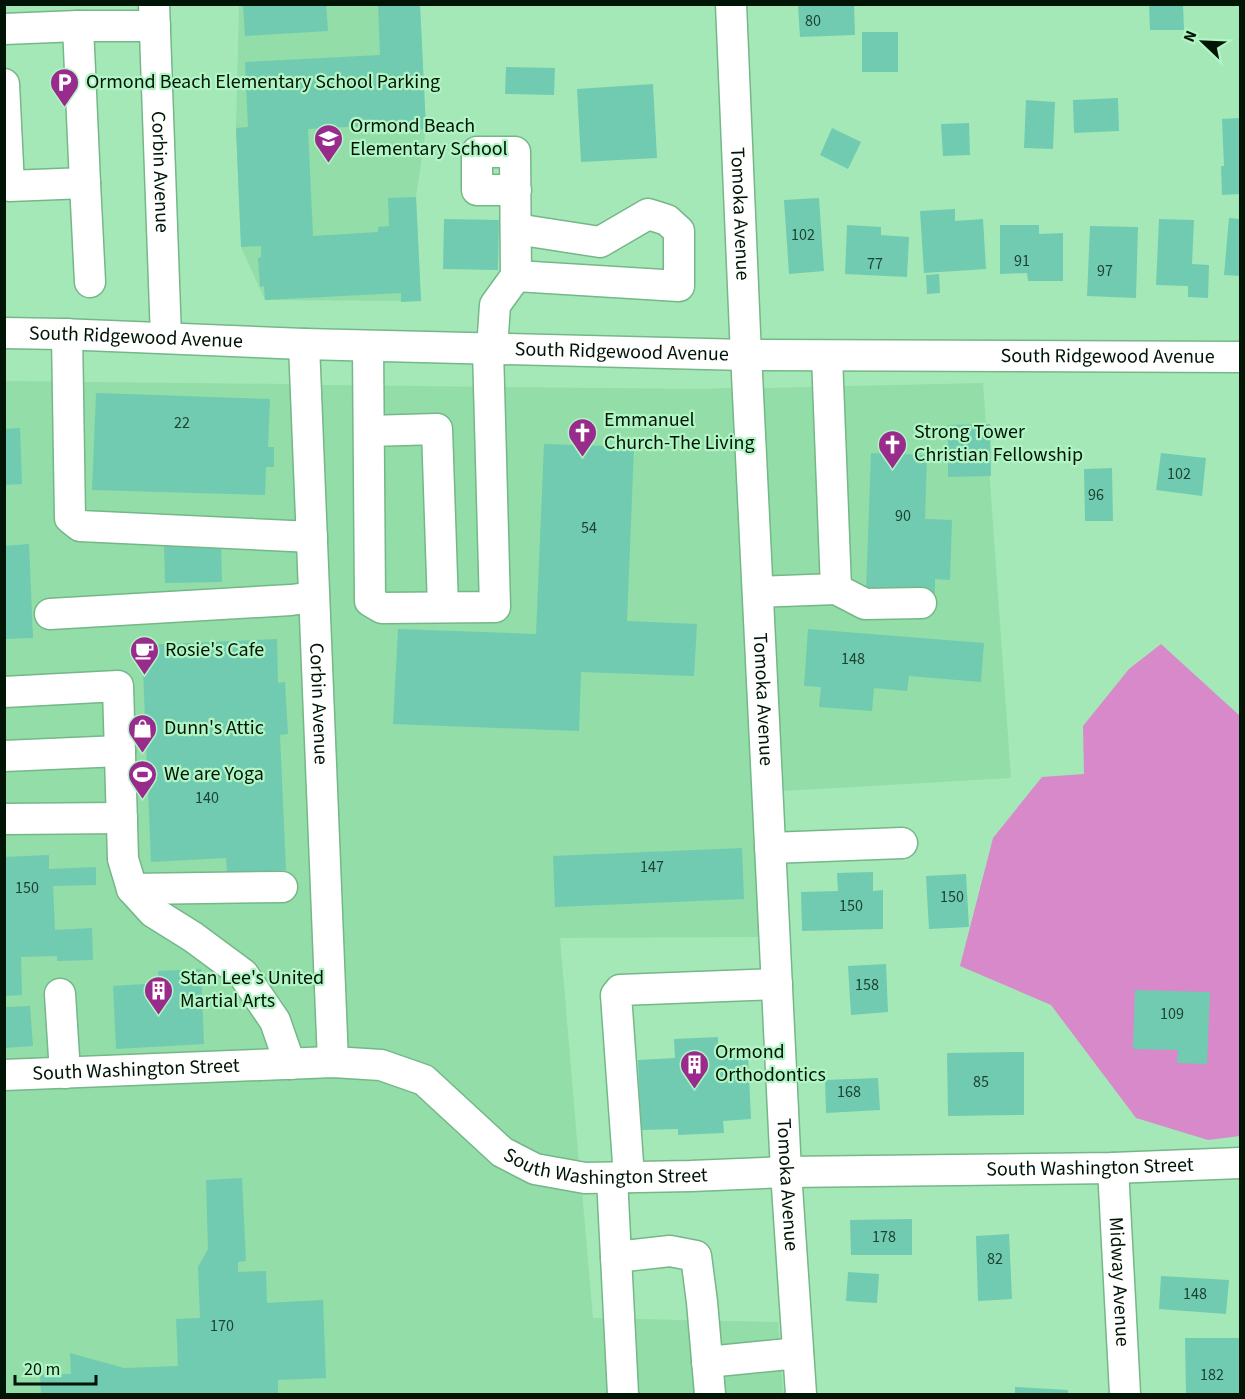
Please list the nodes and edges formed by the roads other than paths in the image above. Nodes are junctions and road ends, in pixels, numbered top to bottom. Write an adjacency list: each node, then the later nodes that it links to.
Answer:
1 (731, 4): 17 (street, Tomoka Avenue)
2 (154, 15): 3 (street); 13 (street, Corbin Avenue)
3 (78, 26): 4 (street); 6 (street)
4 (4, 29)
5 (4, 84): 6 (street)
6 (85, 183): 10 (street)
7 (516, 190): 8 (street)
8 (516, 230): 9 (street); 9 (street)
9 (516, 276): 16 (street)
10 (90, 282)
11 (4, 333): 12 (street, South Ridgewood Avenue)
12 (67, 334): 13 (street, South Ridgewood Avenue); 21 (street)
13 (166, 339): 14 (street, South Ridgewood Avenue)
14 (304, 344): 15 (street, South Ridgewood Avenue); 21 (street, Corbin Avenue)
15 (368, 346): 16 (street, South Ridgewood Avenue); 20 (street)
16 (490, 349): 17 (street, South Ridgewood Avenue); 26 (street)
17 (746, 355): 18 (street, South Ridgewood Avenue); 23 (street, Tomoka Avenue)
18 (827, 356): 19 (street, South Ridgewood Avenue); 22 (street)
19 (1240, 357)
20 (369, 431): 26 (street); 26 (street)
21 (312, 537): 24 (street, Corbin Avenue)
22 (836, 589): 23 (street); 25 (street)
23 (758, 592): 34 (street, Tomoka Avenue)
24 (314, 597): 27 (street); 39 (street, Corbin Avenue)
25 (921, 603)
26 (443, 607)
27 (50, 614)
28 (4, 692): 29 (street)
29 (120, 751): 30 (street); 31 (street)
30 (4, 756)
31 (122, 818): 32 (street); 36 (street)
32 (4, 819)
33 (902, 843): 34 (street)
34 (770, 848): 37 (street, Tomoka Avenue)
35 (282, 887): 36 (street)
36 (132, 889): 40 (street)
37 (777, 984): 45 (street, Tomoka Avenue); 46 (street)
38 (60, 994): 41 (street)
39 (333, 1062): 40 (street, South Washington Street); 46 (street, South Washington Street)
40 (290, 1064): 41 (street, South Washington Street)
41 (65, 1073): 42 (street, South Washington Street)
42 (4, 1075)
43 (1240, 1163): 44 (street, South Washington Street)
44 (1113, 1168): 45 (street, South Washington Street); 53 (street, Midway Avenue)
45 (786, 1172): 46 (street, South Washington Street); 48 (street, Tomoka Avenue)
46 (620, 1178): 47 (street)
47 (616, 1257): 49 (street); 50 (street)
48 (798, 1353): 49 (street); 52 (street, Tomoka Avenue)
49 (707, 1362): 51 (street)
50 (623, 1395)
51 (710, 1395)
52 (801, 1395)
53 (1125, 1395)

